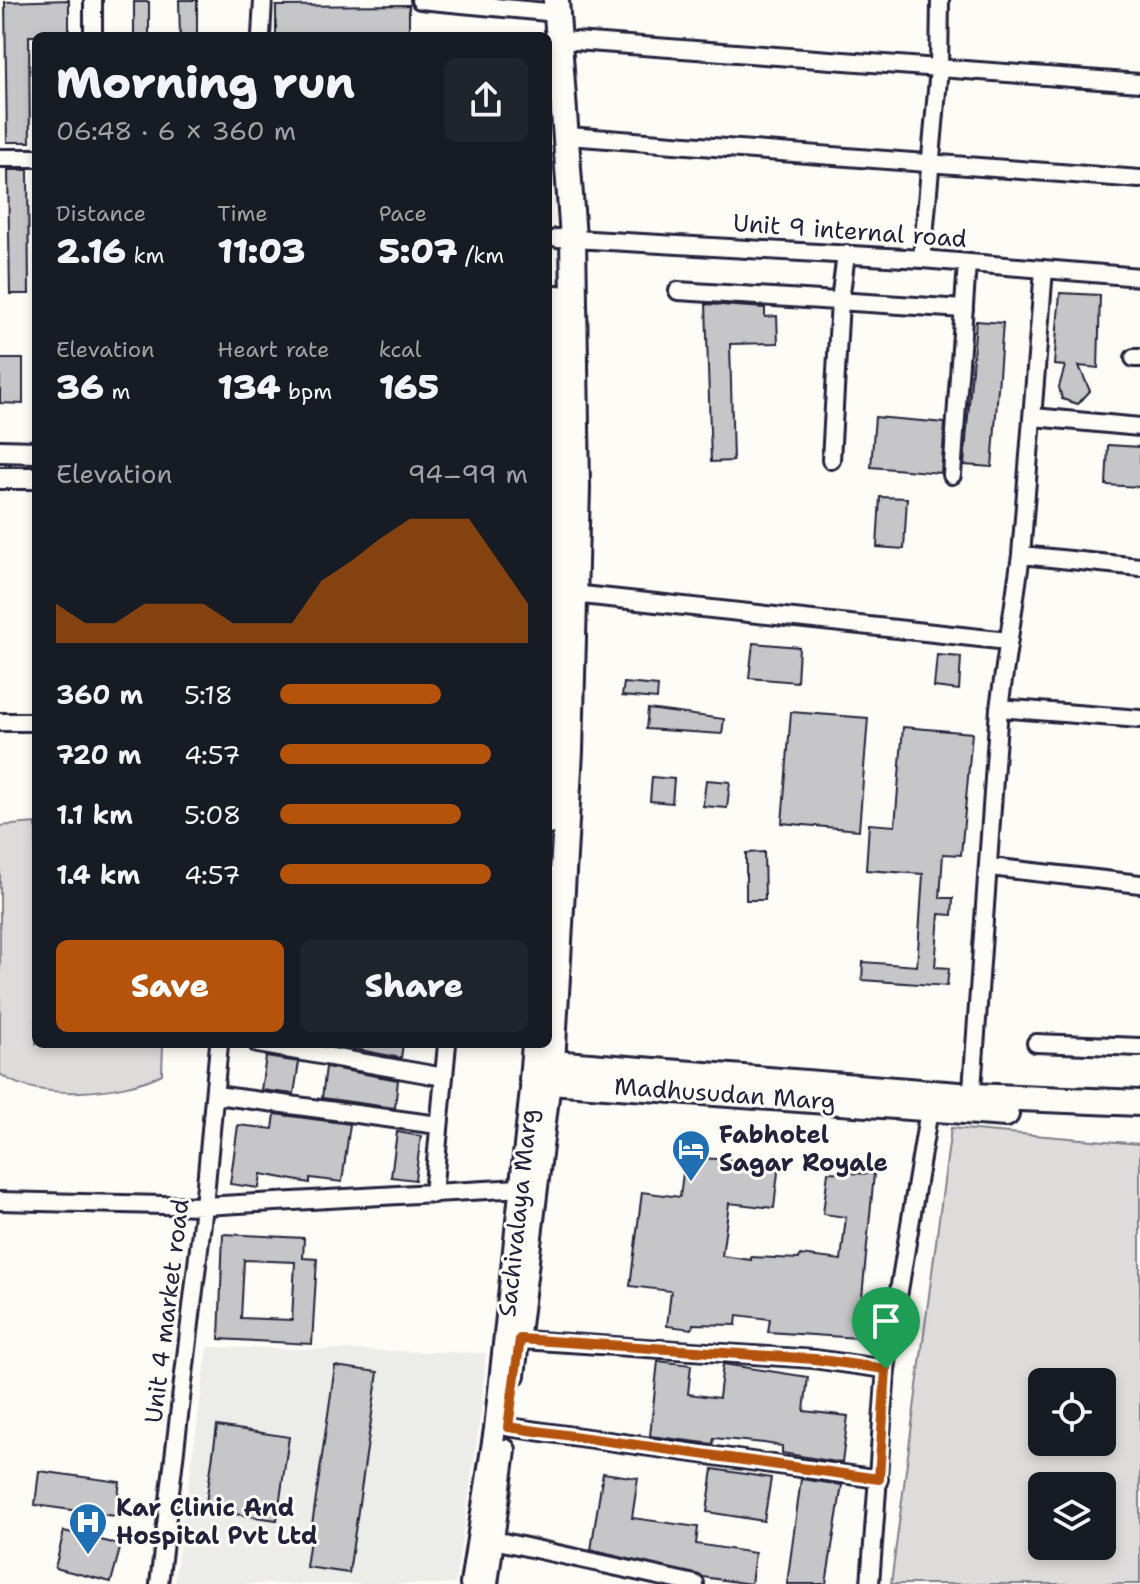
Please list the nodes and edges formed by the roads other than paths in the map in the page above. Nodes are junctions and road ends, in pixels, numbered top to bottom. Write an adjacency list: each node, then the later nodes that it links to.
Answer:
1 (93, 0): 6 (street)
2 (263, 0): 7 (street)
3 (420, 0): 5 (street)
4 (940, 0): 11 (street)
5 (549, 4): 8 (main road, Sachivalaya Marg); 9 (main road, Sachivalaya Marg)
6 (93, 32)
7 (261, 32)
8 (551, 32)
9 (562, 40): 11 (street); 13 (main road, Sachivalaya Marg)
10 (552, 48): 18 (main road, Sachivalaya Marg)
11 (939, 68): 12 (street); 16 (street)
12 (1140, 83)
13 (568, 136): 16 (street); 18 (main road, Sachivalaya Marg)
14 (0, 158): 15 (street)
15 (32, 158)
16 (932, 164): 17 (street); 20 (street)
17 (1140, 179)
18 (565, 238): 19 (street, Unit 9 internal road); 31 (main road, Sachivalaya Marg)
19 (846, 254): 20 (street, Unit 9 internal road); 25 (street)
20 (922, 259): 21 (street, Unit 9 internal road)
21 (967, 263): 22 (street, Unit 9 internal road); 26 (street)
22 (1044, 269): 23 (street, Unit 9 internal road); 27 (street)
23 (1140, 277)
24 (678, 291): 25 (street)
25 (840, 301): 26 (street); 32 (street)
26 (964, 309): 33 (street)
27 (1034, 417): 28 (street); 37 (street)
28 (1140, 427)
29 (0, 451): 30 (street)
30 (32, 452)
31 (561, 458): 36 (main road, Sachivalaya Marg)
32 (831, 460)
33 (952, 475)
34 (0, 478): 35 (street)
35 (32, 478)
36 (561, 486): 39 (main road, Sachivalaya Marg); 45 (main road, Sachivalaya Marg)
37 (1021, 555): 38 (street); 40 (street)
38 (1140, 567)
39 (573, 594): 40 (street); 45 (main road, Sachivalaya Marg)
40 (1008, 641): 41 (street)
41 (999, 708): 42 (street); 47 (street)
42 (1140, 719)
43 (0, 722): 44 (street)
44 (32, 722)
45 (557, 752): 46 (main road, Sachivalaya Marg); 49 (main road, Sachivalaya Marg)
46 (552, 791)
47 (990, 867): 48 (street); 59 (street)
48 (1140, 884)
49 (554, 929)
50 (1036, 1043): 51 (street)
51 (1140, 1047)
52 (219, 1048): 57 (street, Unit 4 market road)
53 (281, 1048): 56 (street)
54 (447, 1048): 56 (street)
55 (540, 1066): 59 (main road, Madhusudan Marg); 60 (main road, Madhusudan Marg); 63 (street, Sachivalaya Marg); 67 (street, Sachivalaya Marg)
56 (444, 1077): 62 (street)
57 (216, 1095): 62 (street); 66 (street, Unit 4 market road)
58 (1140, 1103): 59 (main road, Madhusudan Marg)
59 (971, 1105): 60 (main road, Madhusudan Marg); 61 (main road, Madhusudan Marg)
60 (929, 1110): 68 (street)
61 (1140, 1116)
62 (438, 1125): 64 (street)
63 (521, 1188): 64 (street); 67 (street, Sachivalaya Marg)
64 (433, 1194): 66 (street)
65 (0, 1201): 66 (street)
66 (204, 1206): 72 (street, Unit 4 market road)
67 (513, 1339): 68 (street); 69 (street, Sachivalaya Marg); 73 (street, Sachivalaya Marg)
68 (886, 1369): 70 (street)
69 (508, 1427): 70 (street); 71 (street, Sachivalaya Marg)
70 (879, 1479): 76 (street)
71 (494, 1540): 74 (street, Sachivalaya Marg); 75 (street)
72 (159, 1584)
73 (471, 1584)
74 (487, 1584)
75 (695, 1584)
76 (870, 1584)

